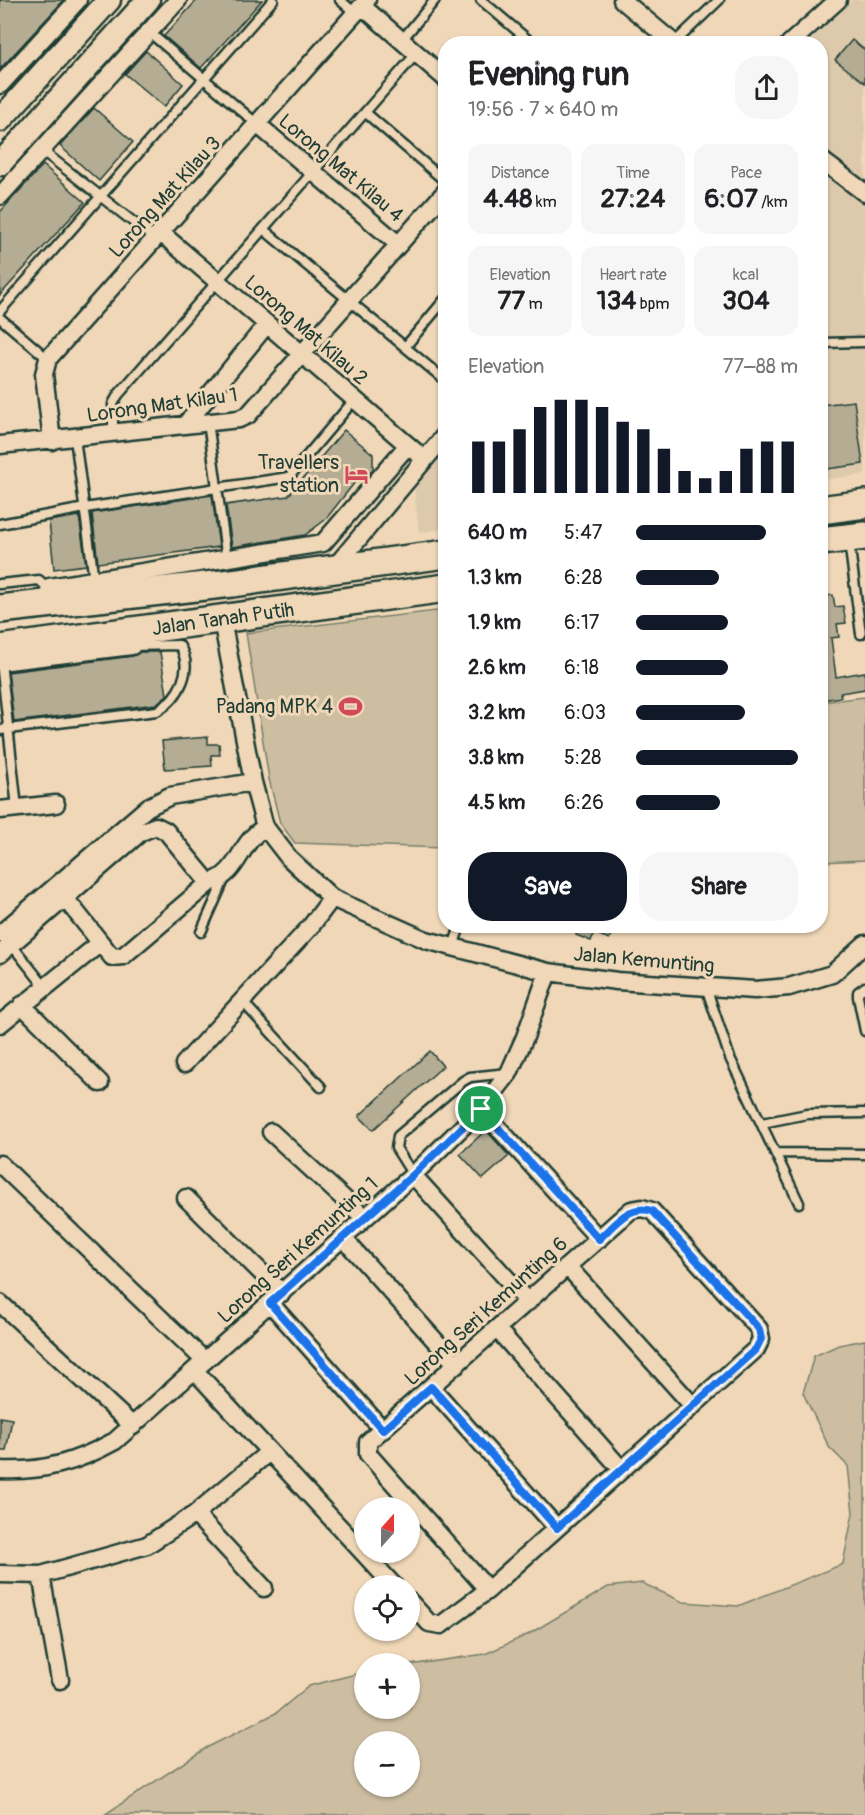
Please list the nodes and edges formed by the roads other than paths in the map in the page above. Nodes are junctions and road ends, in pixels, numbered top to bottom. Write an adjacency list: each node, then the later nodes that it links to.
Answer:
1 (78, 0): 22 (street)
2 (109, 0): 24 (main road)
3 (148, 0): 26 (main road)
4 (178, 0): 13 (street)
5 (273, 0): 21 (lane)
6 (340, 0): 12 (lane)
7 (435, 0): 18 (lane)
8 (481, 0): 14 (lane)
9 (622, 0): 15 (street)
10 (719, 0): 16 (lane)
11 (838, 0): 17 (street)
12 (361, 6): 18 (street); 25 (street, Lorong Mat Kilau 3)
13 (149, 32): 21 (lane); 26 (street)
14 (524, 36)
15 (666, 36)
16 (681, 36)
17 (798, 36)
18 (401, 40): 19 (street)
19 (416, 54): 20 (street); 23 (lane)
20 (438, 72)
21 (203, 79): 25 (lane); 33 (lane)
22 (0, 85)
23 (366, 113): 29 (lane); 30 (lane)
24 (0, 120)
25 (257, 124): 29 (street, Lorong Mat Kilau 4); 36 (street, Lorong Mat Kilau 3)
26 (31, 144): 27 (main road); 32 (street); 33 (lane)
27 (0, 164)
28 (828, 165): 31 (street)
29 (312, 171): 35 (lane); 37 (street, Lorong Mat Kilau 4)
30 (438, 175)
31 (865, 193)
32 (0, 196)
33 (100, 196): 36 (lane); 41 (lane)
34 (438, 200): 37 (street, Lorong Mat Kilau 1)
35 (263, 230): 38 (lane); 39 (lane)
36 (158, 236): 38 (street, Lorong Mat Kilau 2); 48 (street, Lorong Mat Kilau 3)
37 (398, 244): 39 (street, Lorong Mat Kilau 1)
38 (216, 280): 43 (street, Lorong Mat Kilau 2); 53 (lane)
39 (348, 300): 46 (lane); 47 (street, Lorong Mat Kilau 1)
40 (438, 308): 46 (lane)
41 (0, 311)
42 (0, 318): 48 (lane)
43 (267, 324): 47 (street, Lorong Mat Kilau 2); 52 (street)
44 (865, 342): 45 (lane)
45 (828, 343)
46 (405, 347): 49 (lane)
47 (301, 353): 50 (street, Lorong Mat Kilau 2); 51 (street, Lorong Mat Kilau 1)
48 (48, 359): 55 (street)
49 (438, 374)
50 (355, 399): 58 (street, Lorong Mat Kilau 2); 60 (lane)
51 (208, 422): 52 (street, Lorong Mat Kilau 1); 60 (lane)
52 (185, 425): 53 (street, Lorong Mat Kilau 1)
53 (114, 434): 54 (street, Lorong Mat Kilau 1)
54 (75, 438): 55 (street, Lorong Mat Kilau 1); 62 (lane)
55 (52, 441): 57 (street, Lorong Mat Kilau 1)
56 (438, 443): 59 (street)
57 (0, 445)
58 (408, 445): 59 (street, Lorong Mat Kilau 2); 69 (street)
59 (424, 459): 68 (street)
60 (217, 486): 62 (lane); 69 (lane)
61 (865, 504): 63 (highway)
62 (85, 508): 64 (lane); 70 (lane)
63 (828, 509)
64 (0, 524)
65 (857, 537): 66 (highway); 76 (lane)
66 (828, 540)
67 (438, 555): 68 (highway, Jalan Tanah Putih)
68 (334, 567): 69 (highway, Jalan Tanah Putih)
69 (230, 572): 70 (street); 73 (highway, Jalan Tanah Putih)
70 (94, 581): 73 (street)
71 (0, 585): 73 (lane)
72 (438, 589): 75 (highway, Jalan Tanah Putih)
73 (51, 595): 74 (highway, Jalan Tanah Putih)
74 (0, 609)
75 (222, 620): 77 (highway, Jalan Tanah Putih); 80 (street, Jalan Kemunting)
76 (861, 634)
77 (131, 639): 78 (highway, Jalan Tanah Putih); 79 (lane)
78 (0, 658): 79 (lane)
79 (4, 730): 82 (lane)
80 (253, 782): 83 (street, Jalan Kemunting); 89 (street)
81 (56, 804): 82 (street)
82 (8, 809)
83 (265, 827): 84 (street); 86 (street, Jalan Kemunting)
84 (217, 881): 85 (street); 87 (lane); 90 (street)
85 (65, 898): 89 (street); 90 (street)
86 (332, 898): 92 (street, Jalan Kemunting); 97 (street)
87 (201, 932)
88 (458, 933): 92 (lane)
89 (4, 944): 94 (lane)
90 (99, 944): 94 (street)
91 (865, 946): 95 (street, Jalan Kemunting)
92 (453, 947): 93 (street, Jalan Kemunting)
93 (548, 972): 95 (street, Jalan Kemunting); 102 (street, Lorong Seri Kemunting 1)
94 (45, 987): 98 (street)
95 (706, 987): 107 (lane)
96 (865, 987): 100 (lane)
97 (242, 1001): 101 (street); 104 (lane)
98 (22, 1005): 99 (street); 103 (street)
99 (0, 1024)
100 (865, 1031)
101 (184, 1064)
102 (509, 1073): 105 (street, Lorong Seri Kemunting 1); 112 (lane)
103 (100, 1083)
104 (321, 1087)
105 (481, 1109): 112 (street, Lorong Seri Kemunting 1); 117 (street)
106 (865, 1113): 107 (lane)
107 (762, 1123): 109 (lane)
108 (271, 1132): 115 (street)
109 (777, 1153): 110 (lane); 114 (lane)
110 (865, 1154)
111 (0, 1164): 124 (street)
112 (413, 1175): 115 (street, Lorong Seri Kemunting 1); 120 (street)
113 (186, 1198): 119 (street)
114 (799, 1203)
115 (365, 1218): 116 (street, Lorong Seri Kemunting 1)
116 (343, 1238): 119 (street, Lorong Seri Kemunting 1); 123 (street)
117 (599, 1239): 118 (street, Lorong Seri Kemunting 6); 126 (street, Lorong Seri Kemunting 6)
118 (567, 1267): 120 (street, Lorong Seri Kemunting 6); 126 (street)
119 (276, 1298): 124 (street, Lorong Seri Kemunting 1); 128 (street)
120 (528, 1302): 122 (street, Lorong Seri Kemunting 6)
121 (0, 1304): 127 (street)
122 (496, 1329): 123 (street, Lorong Seri Kemunting 6); 131 (street)
123 (457, 1365): 125 (street, Lorong Seri Kemunting 6)
124 (200, 1366): 127 (street, Lorong Seri Kemunting 1); 129 (street)
125 (431, 1387): 128 (street, Lorong Seri Kemunting 6); 133 (street)
126 (693, 1406): 131 (street)
127 (133, 1426): 130 (street, Lorong Seri Kemunting 1)
128 (383, 1430): 138 (street, Lorong Seri Kemunting 6)
129 (269, 1452): 132 (street); 136 (street)
130 (0, 1470)
131 (622, 1470): 133 (street)
132 (195, 1514): 135 (street); 137 (street)
133 (557, 1528): 138 (street)
134 (0, 1574): 135 (street)
135 (41, 1575): 140 (street)
136 (384, 1575)
137 (264, 1588)
138 (488, 1590): 139 (street)
139 (420, 1613)
140 (60, 1680)

